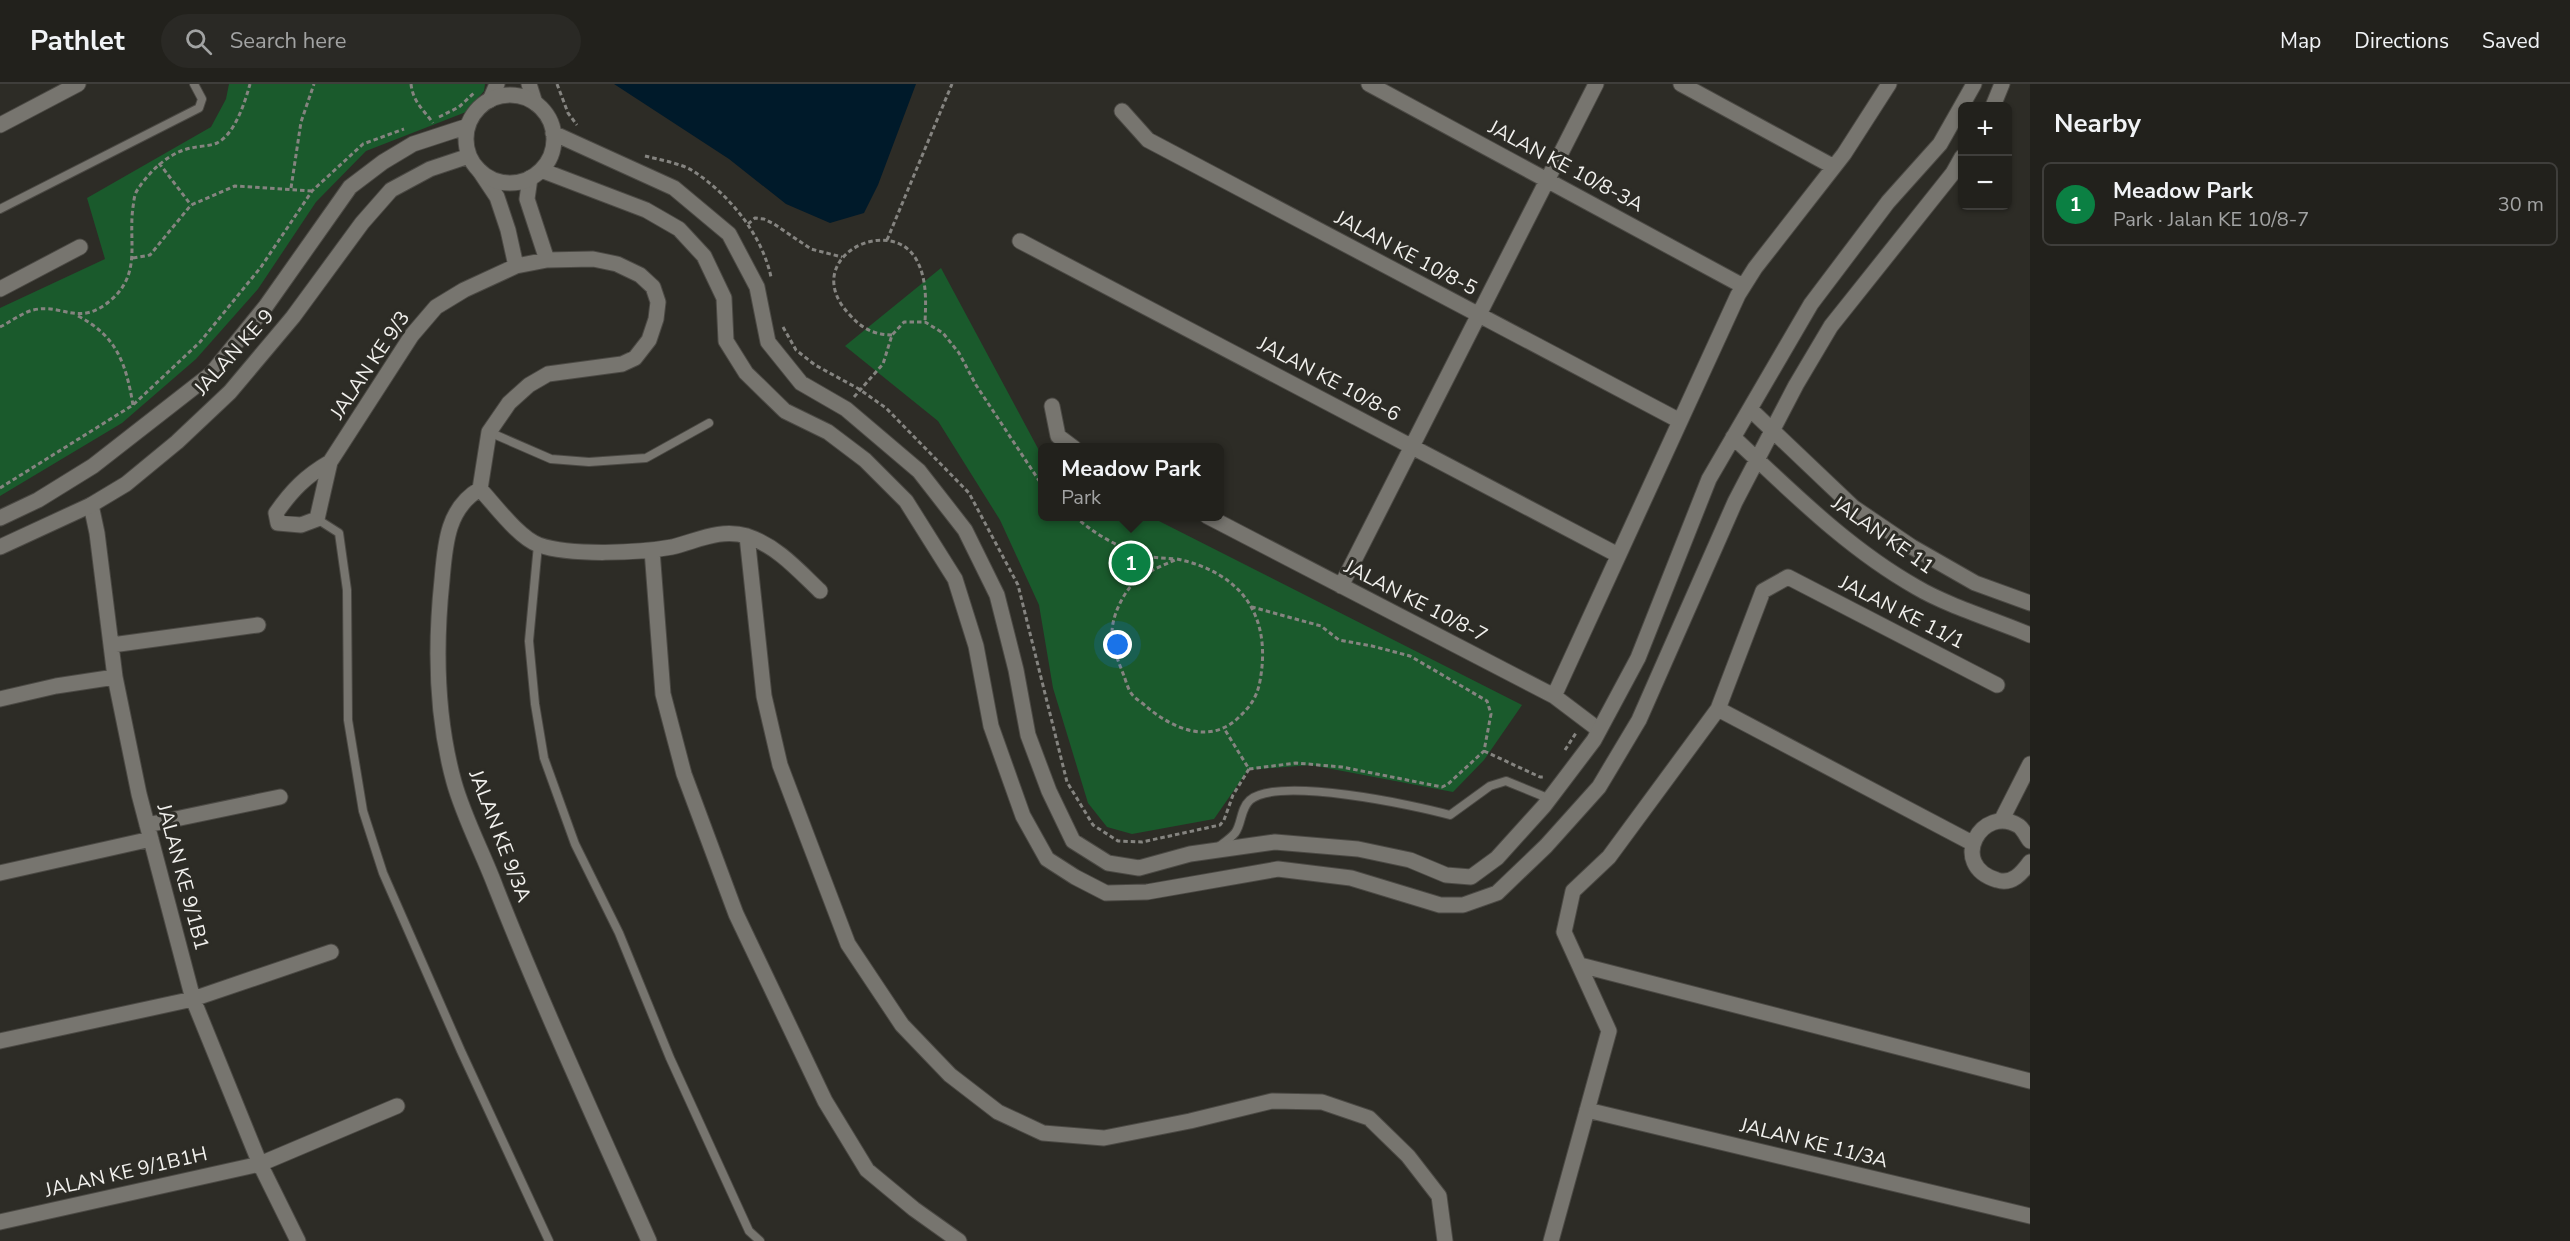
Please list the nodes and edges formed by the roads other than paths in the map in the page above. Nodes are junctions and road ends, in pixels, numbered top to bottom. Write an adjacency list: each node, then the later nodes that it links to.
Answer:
1 (78, 84): 15 (street)
2 (194, 84): 24 (lane)
3 (497, 84): 11 (street)
4 (529, 84): 13 (street)
5 (1369, 84): 23 (street, JALAN KE 10/8-3A)
6 (1596, 84): 23 (street)
7 (1681, 84): 20 (street)
8 (1889, 84): 20 (street)
9 (1974, 84): 33 (street)
10 (2002, 84): 12 (street)
11 (490, 100): 13 (street); 16 (street)
12 (1995, 102)
13 (535, 103): 17 (street)
14 (1122, 111): 31 (street, JALAN KE 10/8-5)
15 (0, 125)
16 (468, 126): 18 (street); 45 (street, JALAN KE 9)
17 (553, 133): 22 (street); 72 (street)
18 (469, 156): 21 (street); 44 (street, JALAN KE 9)
19 (1958, 164): 36 (street)
20 (1834, 167): 29 (street)
21 (479, 170): 22 (street); 28 (street)
22 (535, 174): 27 (street); 41 (street)
23 (1547, 180): 29 (street, JALAN KE 10/8-3A); 31 (street)
24 (0, 209)
25 (1020, 241): 40 (street, JALAN KE 10/8-6)
26 (80, 247): 30 (street)
27 (547, 260): 28 (street); 37 (street)
28 (516, 266): 42 (street, JALAN KE 9/3)
29 (1743, 286): 34 (street)
30 (0, 289)
31 (1479, 315): 34 (street, JALAN KE 10/8-5); 40 (street)
32 (1052, 406): 39 (street)
33 (1750, 409): 36 (street, JALAN KE 11); 38 (street)
34 (1680, 421): 52 (street)
35 (709, 423): 37 (lane)
36 (1773, 430): 41 (street); 55 (street, JALAN KE 11)
37 (489, 432): 43 (street)
38 (1733, 437): 41 (street, JALAN KE 11); 64 (street)
39 (1068, 443)
40 (1412, 446): 52 (street, JALAN KE 10/8-6); 53 (street)
41 (1758, 460): 57 (street, JALAN KE 11)
42 (330, 462): 46 (street, JALAN KE 9/3); 46 (street, JALAN KE 9/3)
43 (480, 489): 49 (street); 87 (street, JALAN KE 9/3A)
44 (91, 505): 50 (street, JALAN KE 9); 58 (street, JALAN KE 9/1B1)
45 (0, 518)
46 (316, 519): 86 (lane)
47 (1217, 521): 53 (street, JALAN KE 10/8-7)
48 (747, 536): 51 (street); 54 (street); 90 (street)
49 (538, 545): 51 (street); 88 (lane)
50 (0, 547)
51 (652, 550): 89 (street)
52 (1618, 555): 61 (street)
53 (1341, 586): 61 (street, JALAN KE 10/8-7)
54 (820, 591)
55 (2030, 603)
56 (258, 625): 58 (street)
57 (2030, 635)
58 (112, 645): 59 (street, JALAN KE 9/1B1)
59 (115, 677): 62 (street); 69 (street, JALAN KE 9/1B1)
60 (1997, 685): 63 (street, JALAN KE 11/1)
61 (1554, 696): 64 (street, JALAN KE 10/8-7)
62 (0, 699)
63 (1718, 709): 71 (street); 76 (street)
64 (1599, 730): 67 (street)
65 (2030, 764): 68 (street)
66 (280, 797): 69 (street)
67 (1550, 799): 72 (street); 72 (lane)
68 (2001, 821): 70 (street); 71 (street)
69 (149, 832): 74 (street); 77 (street, JALAN KE 9/1B1)
70 (2030, 841)
71 (1972, 843): 73 (street)
72 (1214, 850)
73 (2030, 862)
74 (0, 873)
75 (330, 952): 77 (street)
76 (1580, 964): 79 (street); 81 (street)
77 (193, 999): 78 (street); 82 (street, JALAN KE 9/1B1)
78 (0, 1041)
79 (2030, 1082)
80 (397, 1106): 82 (street, JALAN KE 9/1B1H)
81 (1587, 1110): 83 (street, JALAN KE 11/3A); 91 (street)
82 (260, 1164): 84 (street, JALAN KE 9/1B1H); 85 (street, JALAN KE 9/1B1)
83 (2030, 1216)
84 (0, 1222)
85 (298, 1241)
86 (549, 1241)
87 (649, 1241)
88 (760, 1241)
89 (959, 1241)
90 (1445, 1241)
91 (1551, 1241)

